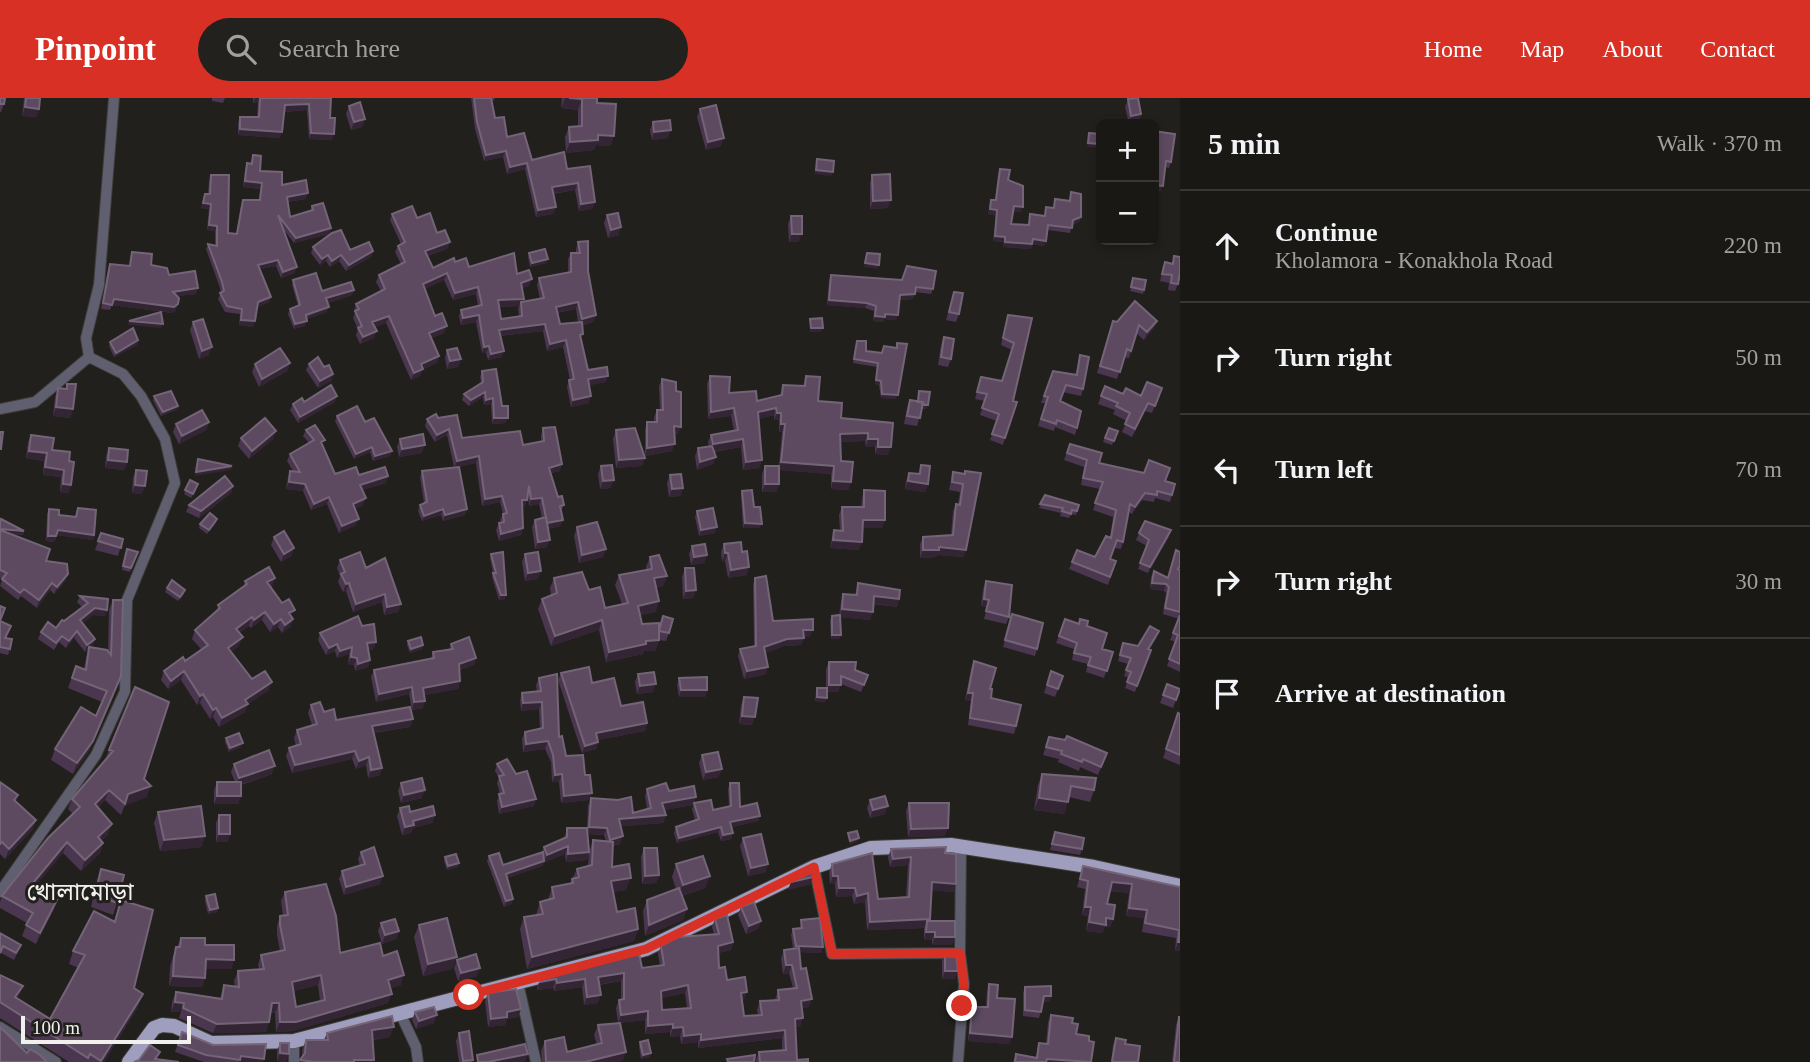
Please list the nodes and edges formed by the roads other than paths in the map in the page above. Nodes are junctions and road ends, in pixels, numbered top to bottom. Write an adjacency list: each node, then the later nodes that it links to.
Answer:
1 (114, 98): 2 (street)
2 (89, 357): 3 (street); 7 (street)
3 (0, 409)
4 (961, 847): 5 (main road); 6 (main road); 8 (street)
5 (814, 867): 8 (street); 9 (main road)
6 (1180, 886)
7 (0, 892)
8 (960, 953): 18 (street)
9 (517, 983): 10 (main road); 17 (street)
10 (400, 1013): 12 (main road); 16 (street)
11 (0, 1027): 13 (street)
12 (294, 1041): 14 (main road); 15 (street)
13 (57, 1062)
14 (129, 1062)
15 (294, 1062)
16 (418, 1062)
17 (536, 1062)
18 (958, 1062)

